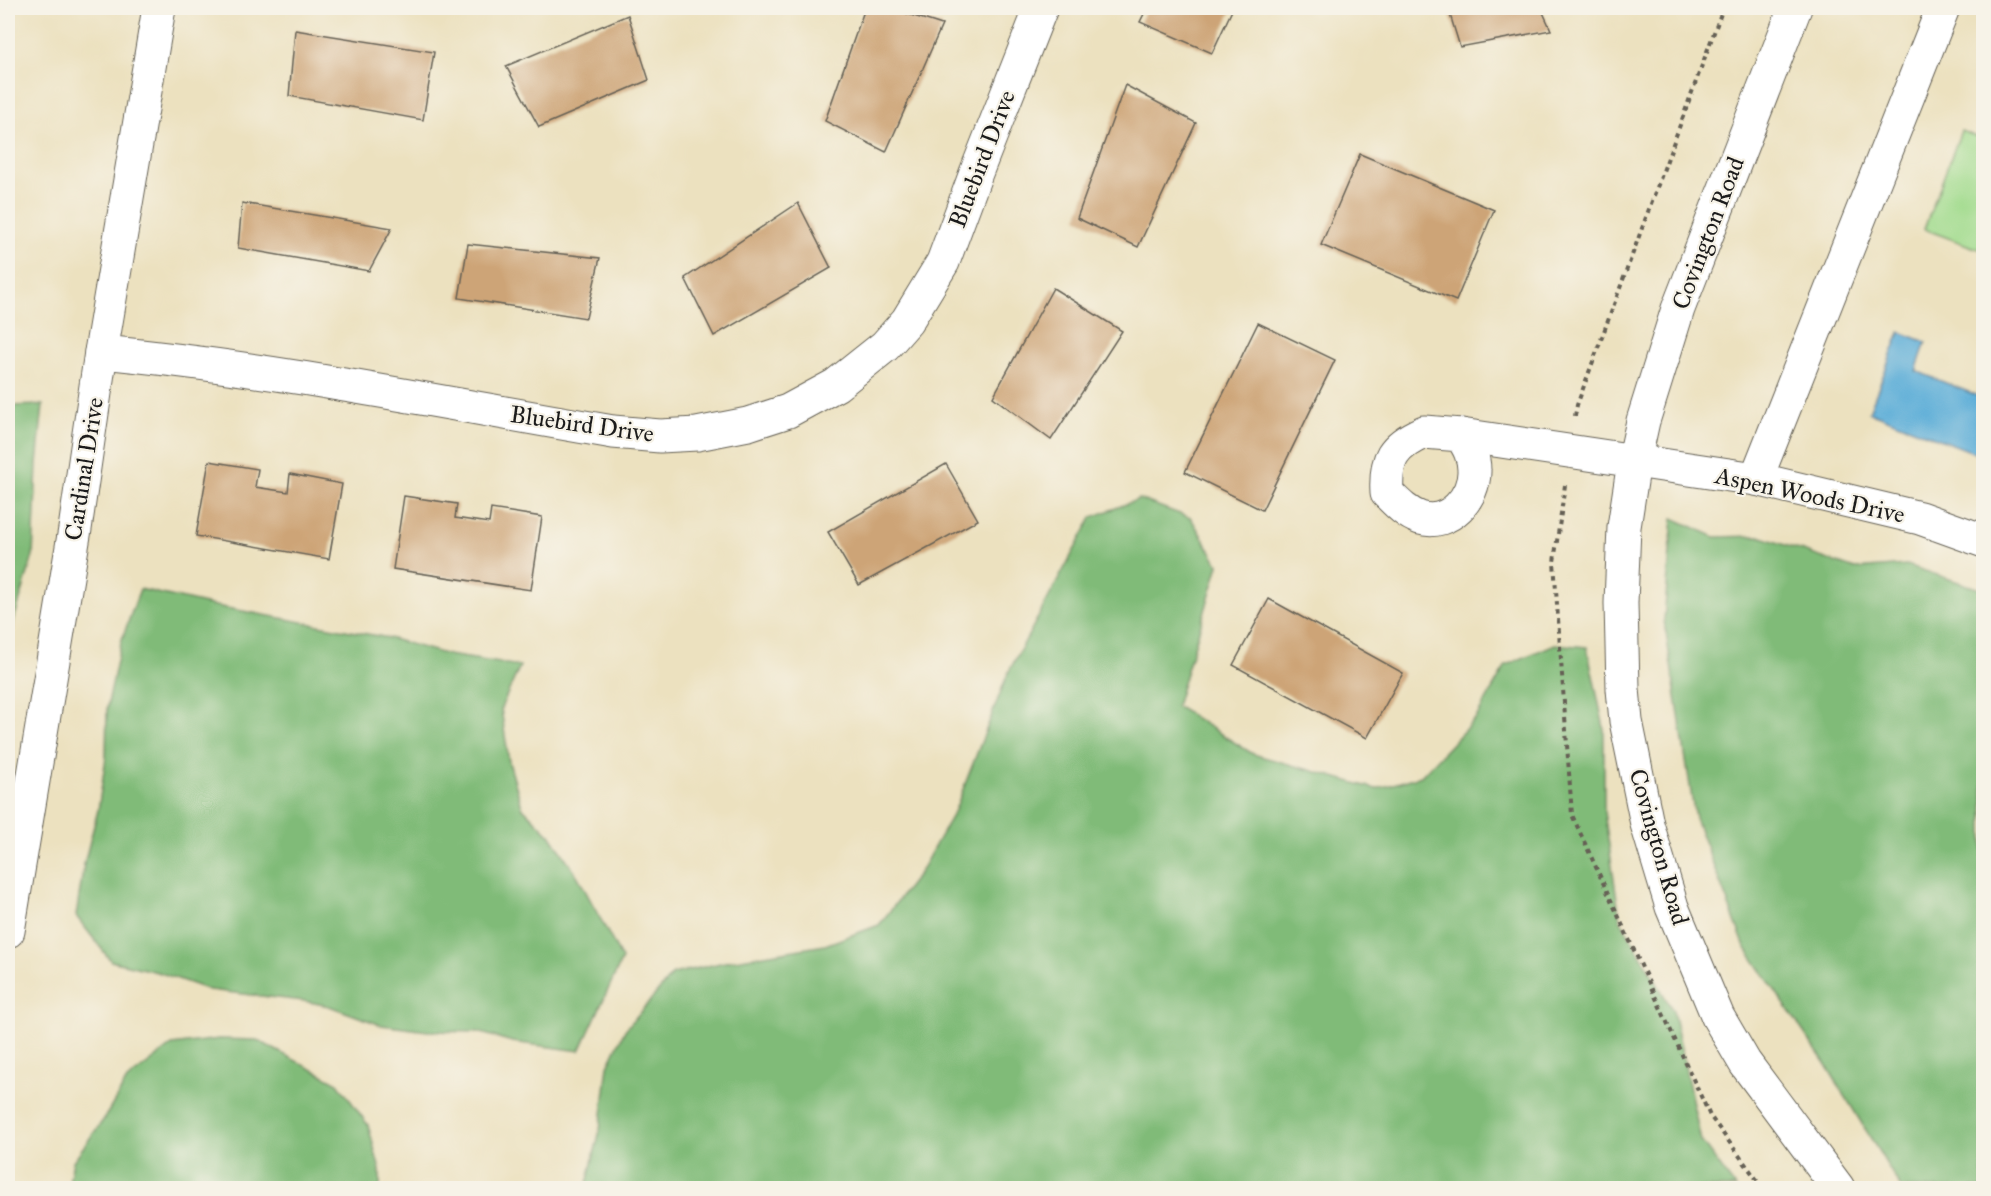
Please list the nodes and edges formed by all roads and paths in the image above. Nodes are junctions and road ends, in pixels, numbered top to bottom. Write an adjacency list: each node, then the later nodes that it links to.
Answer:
1 (159, 8): 5 (street, Cardinal Drive)
2 (1041, 8): 5 (street, Bluebird Drive)
3 (1795, 8): 7 (street, Covington Road)
4 (1943, 8): 8 (street)
5 (101, 352): 10 (street, Cardinal Drive)
6 (1461, 435): 7 (street)
7 (1634, 462): 8 (street, Aspen Woods Drive); 11 (street, Covington Road)
8 (1756, 479): 9 (street, Aspen Woods Drive)
9 (1983, 541)
10 (8, 931)
11 (1838, 1188)

